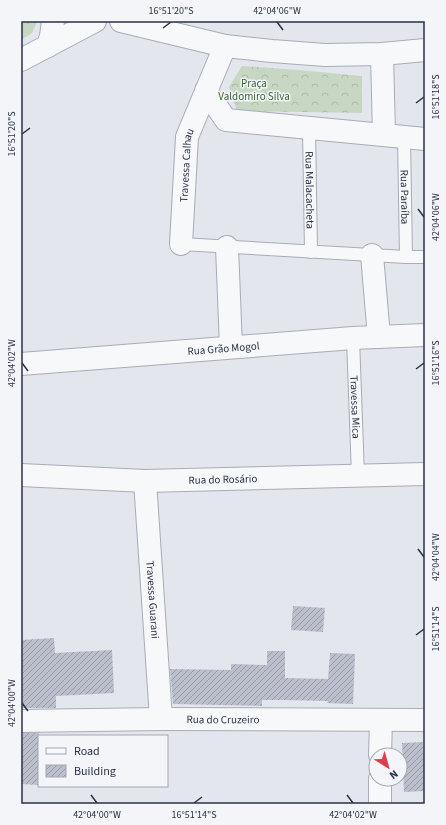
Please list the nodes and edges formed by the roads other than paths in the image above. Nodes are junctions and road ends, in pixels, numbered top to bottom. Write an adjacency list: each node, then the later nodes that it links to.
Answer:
1 (53, 21): 4 (street)
2 (95, 21): 4 (street)
3 (121, 21): 5 (street)
4 (48, 46): 8 (street)
5 (225, 46): 7 (street); 9 (street)
6 (425, 50): 7 (street)
7 (382, 54): 11 (street)
8 (21, 60)
9 (206, 91): 10 (street); 13 (street, Travessa Calhau)
10 (309, 128): 11 (street); 15 (lane, Rua Malacacheta)
11 (394, 136): 12 (street); 17 (lane, Rua Paraíba)
12 (425, 139)
13 (181, 244): 14 (lane)
14 (227, 247): 15 (lane); 22 (street)
15 (311, 252): 16 (lane)
16 (372, 255): 17 (lane); 20 (street)
17 (406, 257): 18 (lane)
18 (425, 257)
19 (425, 335): 20 (street, Rua Grão Mogol)
20 (379, 337): 21 (street, Rua Grão Mogol)
21 (353, 338): 22 (street, Rua Grão Mogol); 26 (lane, Travessa Mica)
22 (231, 348): 23 (street, Rua Grão Mogol)
23 (21, 364)
24 (425, 474): 26 (street, Rua do Rosário)
25 (21, 475): 27 (street, Rua do Rosário)
26 (358, 476): 27 (street, Rua do Rosário)
27 (145, 481): 28 (street, Travessa Guarani)
28 (161, 719): 29 (street, Rua do Cruzeiro); 31 (street, Rua do Cruzeiro)
29 (381, 720): 30 (street, Rua do Cruzeiro); 32 (street)
30 (425, 720)
31 (21, 721)
32 (380, 747)
33 (380, 787): 34 (street)
34 (380, 804)

